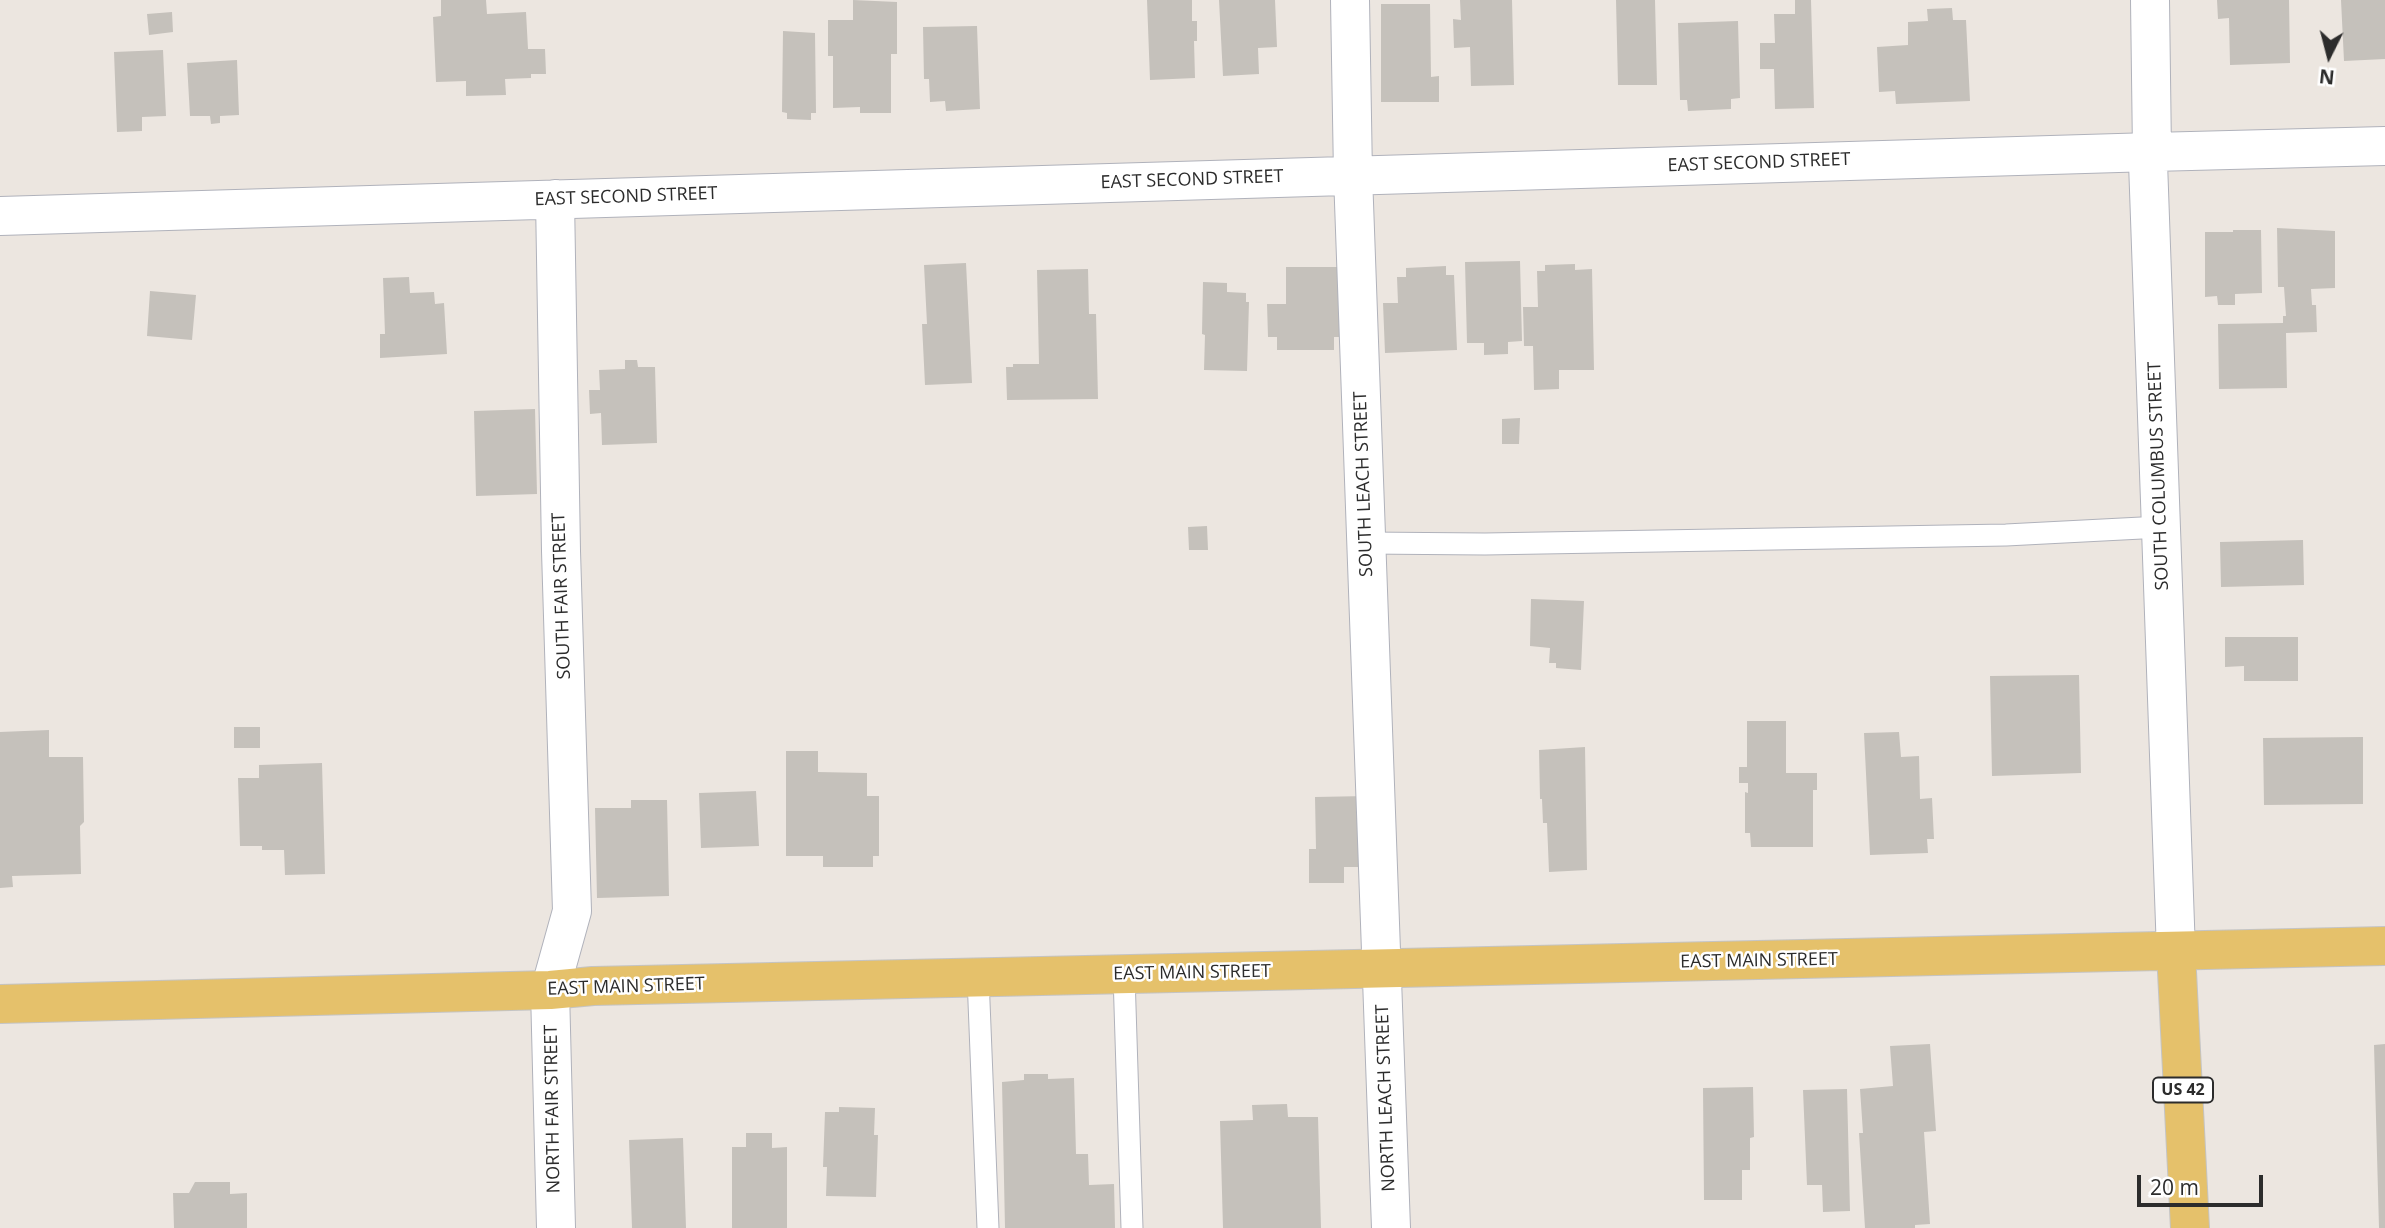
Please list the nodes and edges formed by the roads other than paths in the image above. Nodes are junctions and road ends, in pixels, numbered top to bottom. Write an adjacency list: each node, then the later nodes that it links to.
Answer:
1 (1350, 0): 5 (street, SOUTH LEACH STREET)
2 (2150, 0): 4 (street, SOUTH COLUMBUS STREET)
3 (2385, 146): 4 (street, EAST SECOND STREET)
4 (2152, 152): 5 (street, EAST SECOND STREET); 8 (street, SOUTH COLUMBUS STREET)
5 (1353, 175): 6 (street, EAST SECOND STREET); 9 (street, SOUTH LEACH STREET)
6 (555, 199): 7 (street, EAST SECOND STREET); 15 (street, SOUTH FAIR STREET)
7 (0, 216)
8 (2161, 527): 9 (lane); 11 (street, SOUTH COLUMBUS STREET)
9 (1366, 542): 12 (street, SOUTH LEACH STREET)
10 (2385, 946): 11 (main road, EAST MAIN STREET)
11 (2176, 952): 12 (main road, EAST MAIN STREET); 21 (main road, US 42)
12 (1382, 968): 13 (main road, EAST MAIN STREET); 20 (street, NORTH LEACH STREET)
13 (1124, 975): 14 (main road, EAST MAIN STREET); 19 (lane)
14 (978, 978): 15 (main road, EAST MAIN STREET); 18 (lane)
15 (550, 990): 16 (main road, EAST MAIN STREET); 17 (street, NORTH FAIR STREET)
16 (0, 1004)
17 (556, 1228)
18 (988, 1228)
19 (1132, 1228)
20 (1391, 1228)
21 (2190, 1228)

